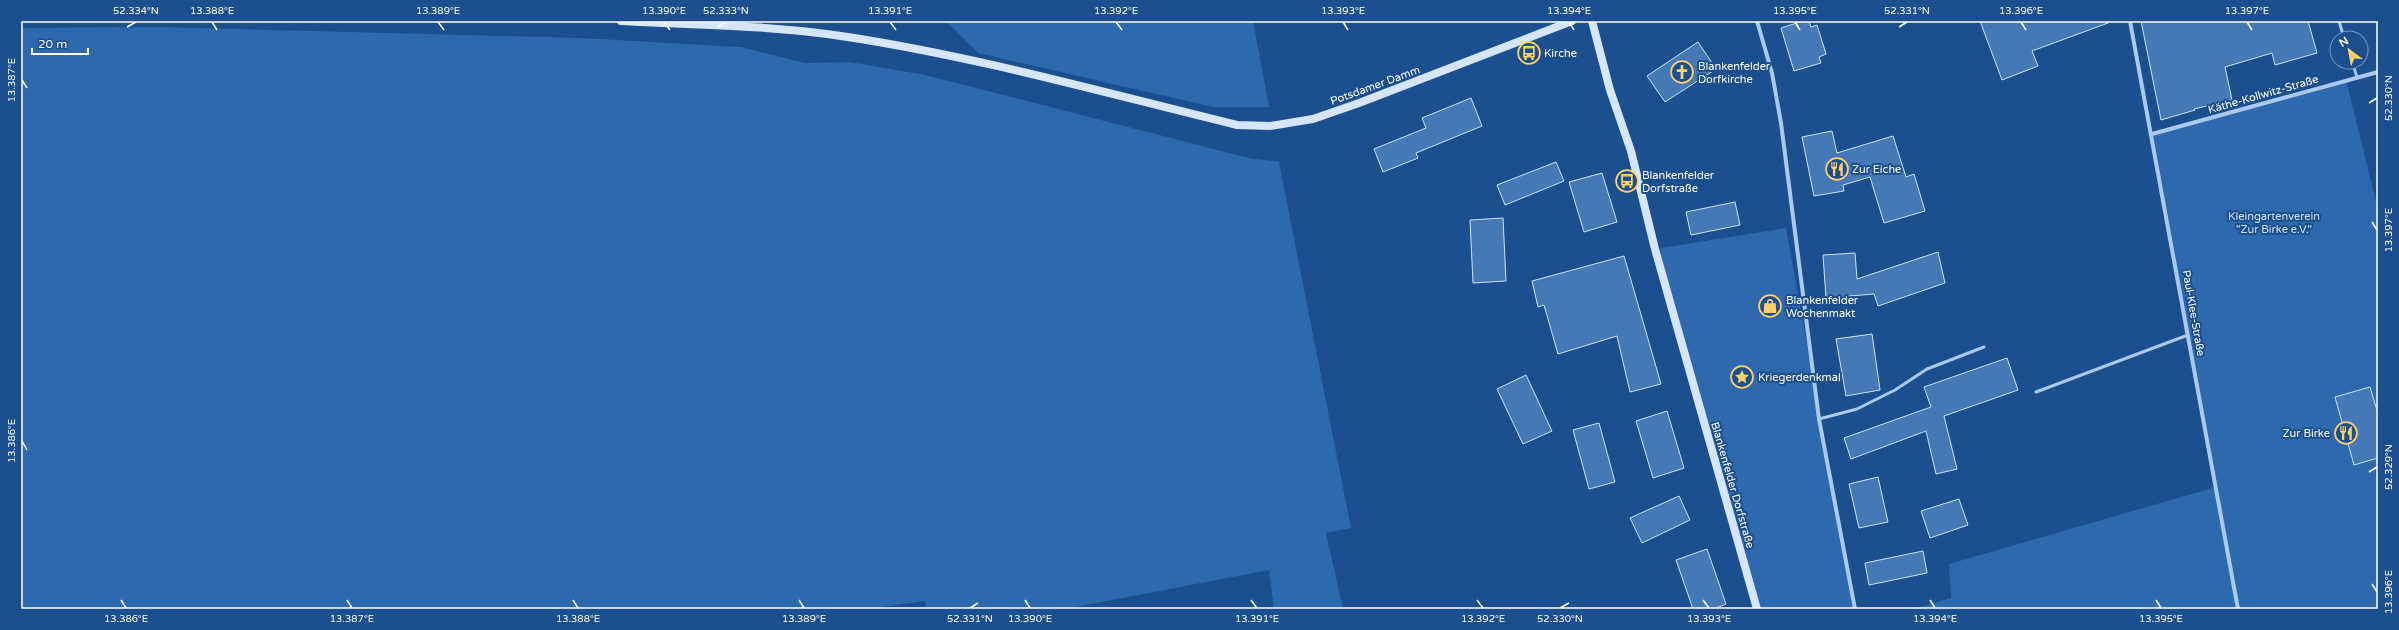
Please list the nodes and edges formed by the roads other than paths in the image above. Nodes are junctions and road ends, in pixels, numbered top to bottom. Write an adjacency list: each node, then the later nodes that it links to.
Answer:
1 (621, 21): 2 (main road, Potsdamer Damm)
2 (1572, 21)
3 (1592, 21): 14 (main road, Blankenfelder Dorfstraße)
4 (1757, 21): 13 (street)
5 (2130, 21): 9 (street, Paul-Klee-Straße)
6 (2355, 70): 8 (lane)
7 (2378, 72): 8 (street, Käthe-Kollwitz-Straße)
8 (2357, 77): 9 (street, Käthe-Kollwitz-Straße)
9 (2152, 134): 10 (street, Paul-Klee-Straße)
10 (2188, 335): 12 (lane); 16 (street, Paul-Klee-Straße)
11 (1984, 347): 13 (lane)
12 (2036, 392)
13 (1819, 418): 15 (street)
14 (1757, 609)
15 (1855, 609)
16 (2238, 609)

